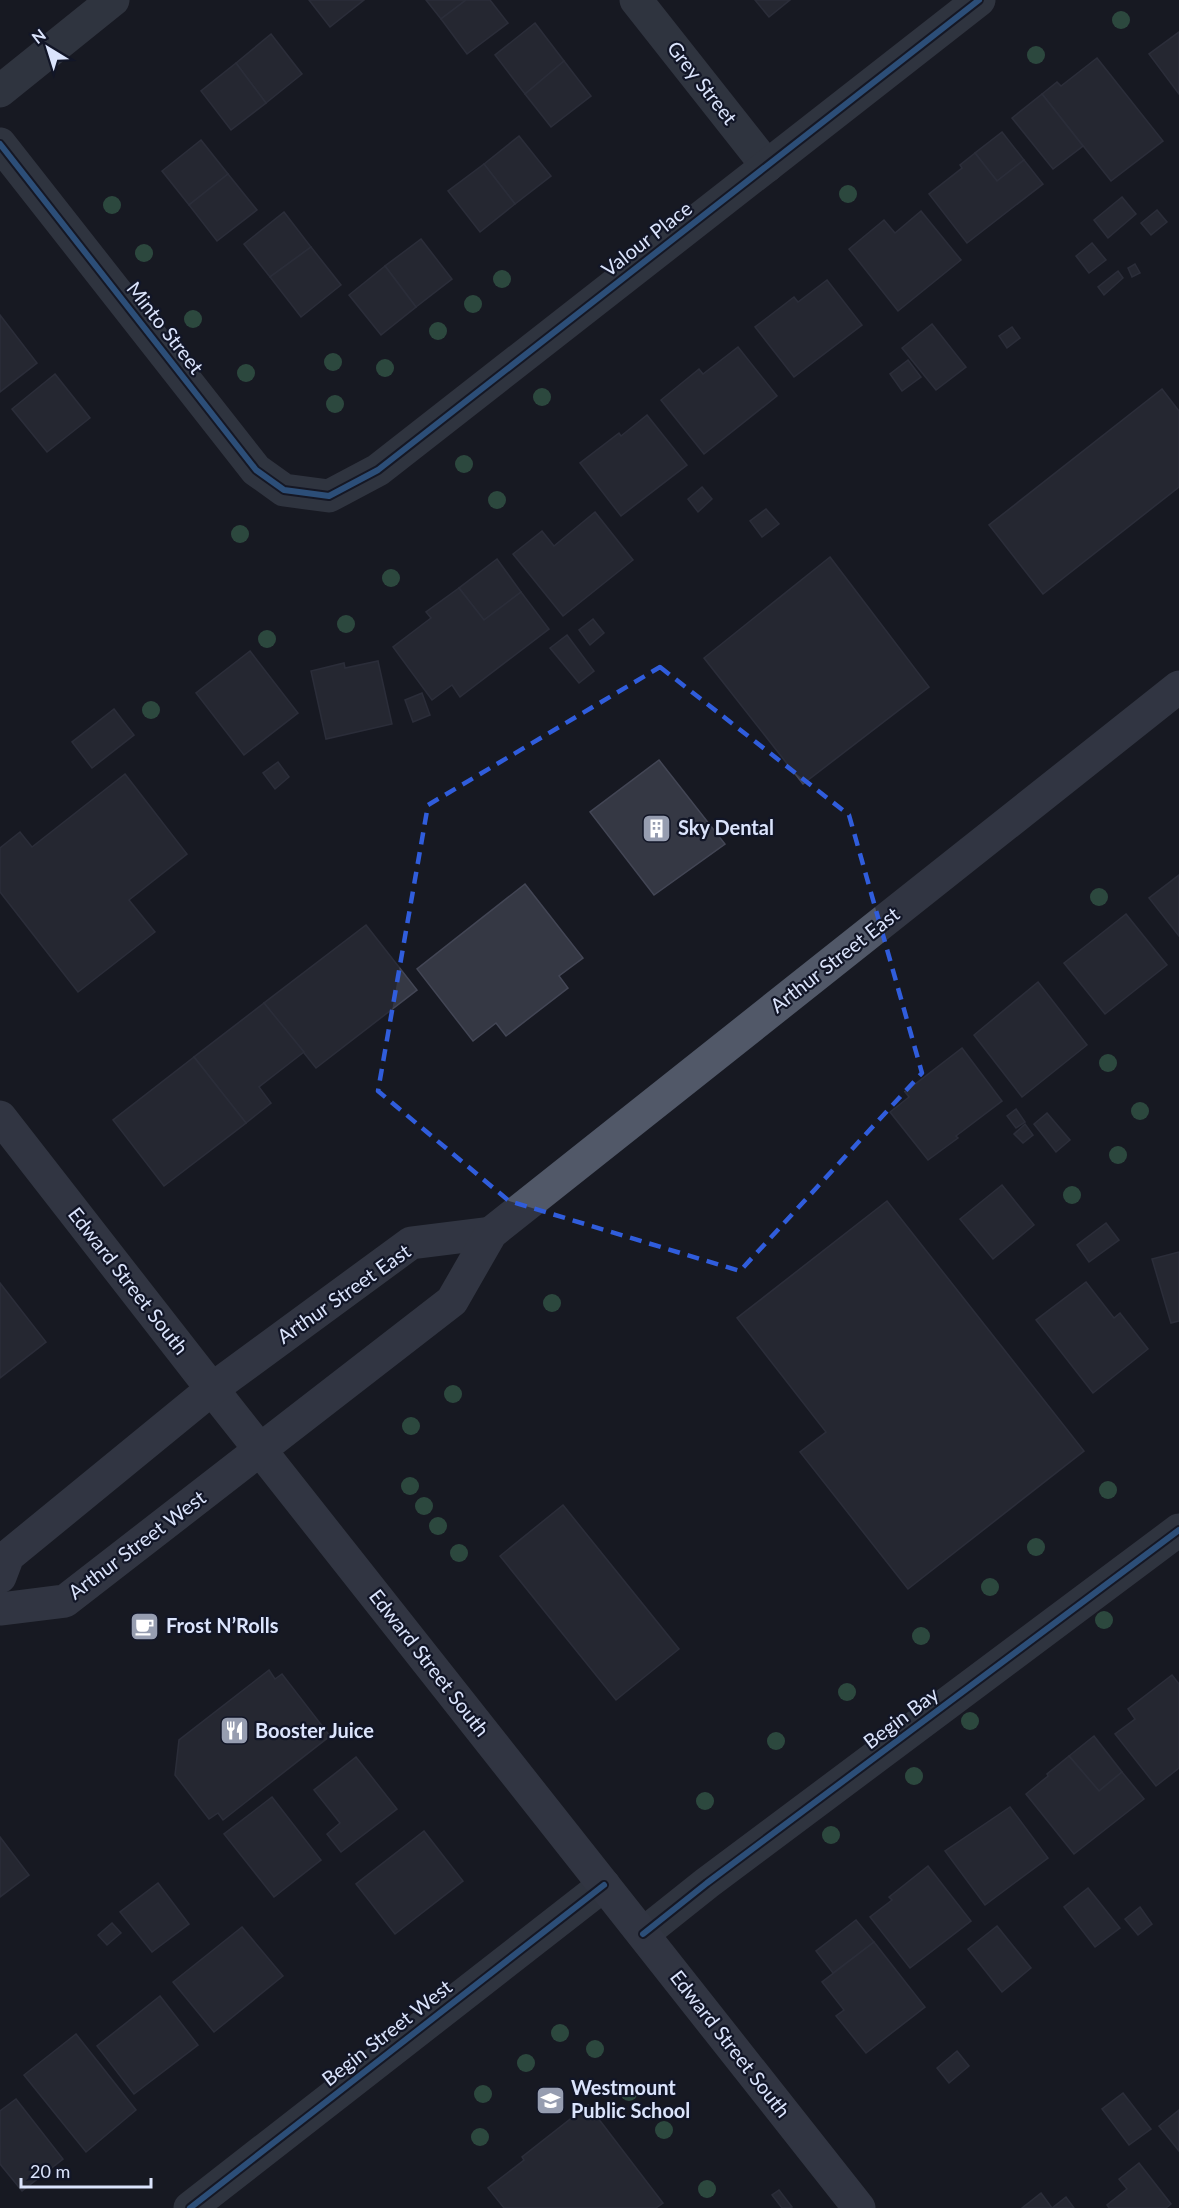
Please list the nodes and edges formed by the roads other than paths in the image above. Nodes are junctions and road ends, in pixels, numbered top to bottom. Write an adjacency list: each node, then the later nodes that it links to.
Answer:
1 (113, 0): 4 (street)
2 (636, 0): 6 (street, Grey Street)
3 (979, 0): 6 (street, Valour Place)
4 (0, 91)
5 (0, 144): 7 (street, Minto Street)
6 (767, 166): 7 (street, Valour Place)
7 (328, 496)
8 (1179, 687): 10 (main road, Arthur Street East)
9 (0, 1117): 11 (main road, Edward Street South)
10 (491, 1233): 11 (main road, Arthur Street East); 12 (main road, Arthur Street East)
11 (212, 1389): 12 (main road, Edward Street South); 14 (main road)
12 (261, 1449): 15 (main road, Arthur Street West); 16 (main road, Edward Street South)
13 (1179, 1530): 17 (street, Begin Bay)
14 (0, 1577)
15 (0, 1609)
16 (604, 1884): 17 (main road, Edward Street South); 18 (street, Begin Street West)
17 (643, 1934): 19 (main road, Edward Street South)
18 (190, 2208)
19 (859, 2208)

